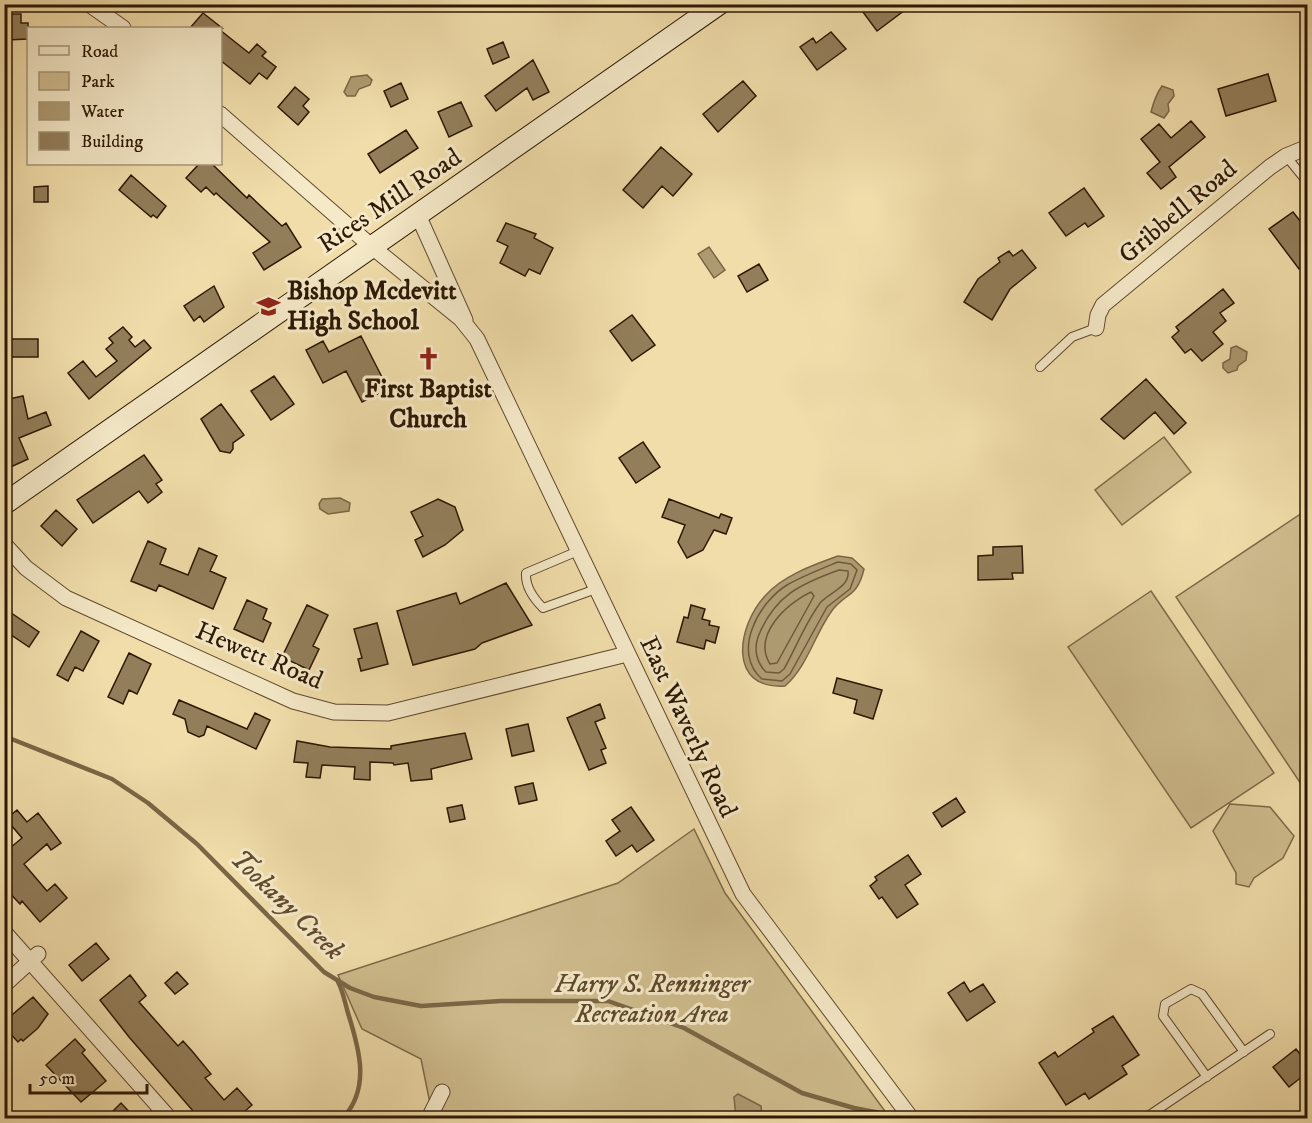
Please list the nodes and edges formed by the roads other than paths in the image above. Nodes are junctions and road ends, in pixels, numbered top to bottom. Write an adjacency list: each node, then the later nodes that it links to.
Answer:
1 (89, 4): 3 (street)
2 (719, 4): 8 (street, Rices Mill Road)
3 (122, 27)
4 (222, 116): 9 (street, East Waverly Road)
5 (1308, 147): 6 (street, Gribbell Road)
6 (1286, 156): 7 (lane); 11 (street, Gribbell Road)
7 (1308, 183)
8 (418, 215): 9 (street, Rices Mill Road); 10 (street, East Waverly Road)
9 (370, 246): 10 (street, East Waverly Road); 13 (street, Rices Mill Road)
10 (469, 328): 15 (street, East Waverly Road)
11 (1096, 328): 12 (lane)
12 (1040, 367)
13 (4, 504)
14 (4, 544): 17 (street, Hewett Road)
15 (578, 551): 16 (street, East Waverly Road); 16 (lane)
16 (596, 589): 17 (street, East Waverly Road)
17 (627, 654): 27 (street, East Waverly Road)
18 (4, 932): 19 (street)
19 (34, 958): 20 (street); 25 (street)
20 (4, 985)
21 (1270, 1034): 22 (lane)
22 (1244, 1052): 23 (lane); 23 (lane)
23 (1207, 1077): 28 (lane)
24 (442, 1092): 26 (street)
25 (169, 1119)
26 (429, 1119)
27 (911, 1119)
28 (1145, 1119)

